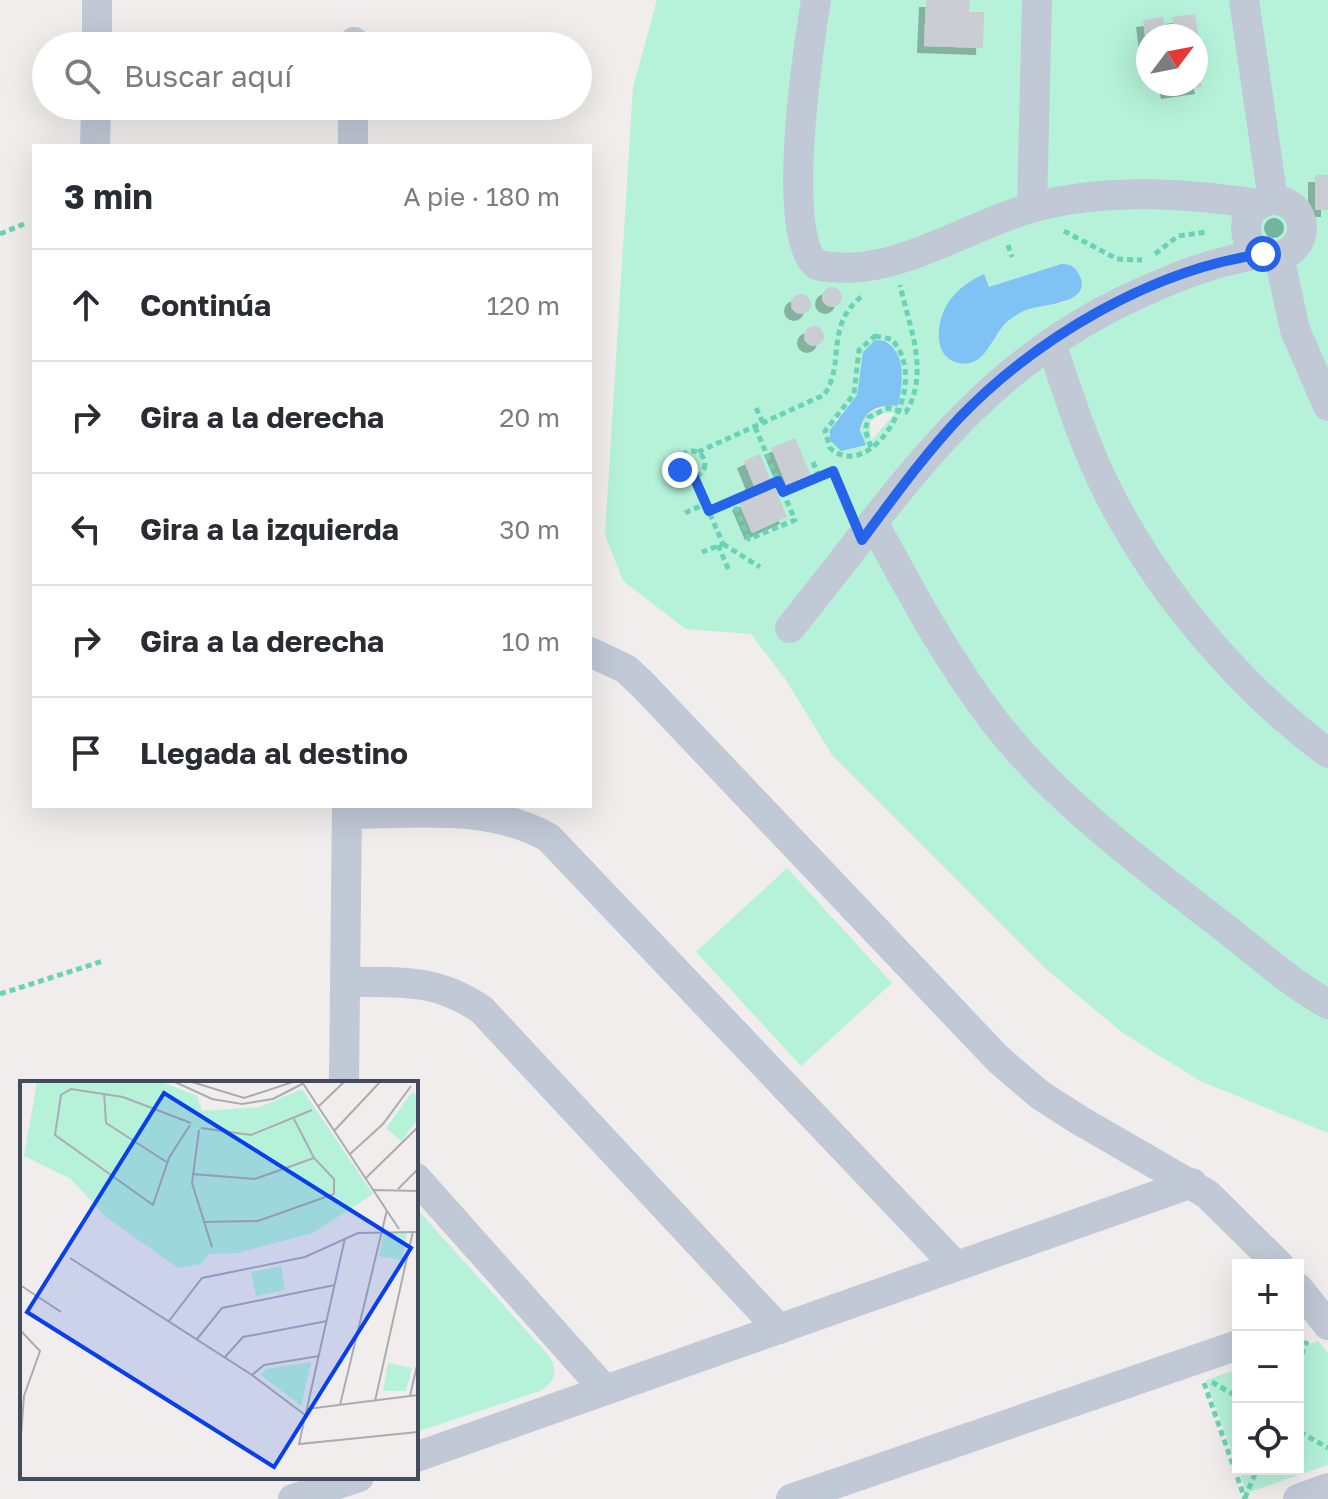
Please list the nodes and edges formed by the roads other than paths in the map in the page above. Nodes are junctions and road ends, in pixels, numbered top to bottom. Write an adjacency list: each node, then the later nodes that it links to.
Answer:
1 (97, 0): 5 (street)
2 (816, 0): 11 (street)
3 (1037, 0): 11 (street)
4 (1244, 0): 10 (street)
5 (97, 32)
6 (96, 120): 8 (street)
7 (353, 120): 9 (street)
8 (95, 144)
9 (353, 144)
10 (1266, 202): 11 (street); 12 (street); 13 (street)
11 (1032, 208)
12 (1315, 228): 13 (street)
13 (1271, 255): 14 (street); 15 (street)
14 (1051, 343): 16 (street); 19 (street)
15 (1328, 406)
16 (868, 532): 17 (street); 22 (street)
17 (790, 628)
18 (592, 653): 25 (street)
19 (1328, 753)
20 (347, 810): 21 (street); 27 (street)
21 (345, 982): 23 (street); 30 (street)
22 (1328, 1004)
23 (344, 1081)
24 (418, 1180): 32 (street)
25 (1192, 1183): 26 (street); 27 (street)
26 (1273, 1259)
27 (956, 1266): 30 (street)
28 (1304, 1297): 29 (street)
29 (1319, 1320)
30 (779, 1329): 32 (street)
31 (1232, 1347): 35 (street)
32 (605, 1390): 33 (street)
33 (418, 1456)
34 (1328, 1488): 36 (street)
35 (791, 1499)
36 (1298, 1499)

